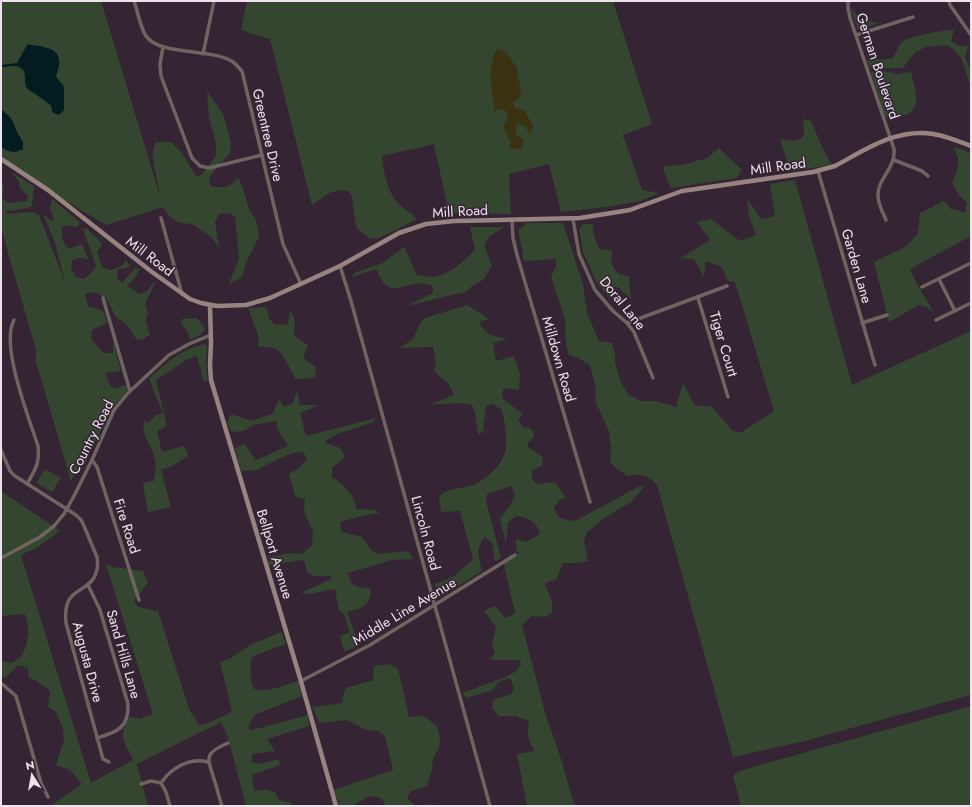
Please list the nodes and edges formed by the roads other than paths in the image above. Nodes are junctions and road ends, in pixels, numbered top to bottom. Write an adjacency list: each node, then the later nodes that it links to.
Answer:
1 (134, 1): 8 (street)
2 (214, 1): 9 (street)
3 (848, 1): 6 (street, German Boulevard)
4 (949, 1): 7 (street)
5 (913, 17): 6 (street)
6 (856, 35): 10 (street, German Boulevard)
7 (971, 35)
8 (163, 47): 9 (street, Greentree Drive); 12 (street)
9 (203, 54): 12 (street, Greentree Drive)
10 (891, 138): 11 (main road, Mill Road); 14 (street, German Boulevard); 15 (main road, Mill Road)
11 (971, 146)
12 (262, 155): 24 (street, Greentree Drive)
13 (1, 158): 27 (main road, Mill Road)
14 (894, 160): 16 (street); 20 (street)
15 (818, 172): 18 (main road, Mill Road); 37 (street, Garden Lane)
16 (928, 176)
17 (161, 218): 27 (street)
18 (573, 219): 19 (main road, Mill Road); 36 (street, Doral Lane)
19 (512, 220): 22 (main road, Mill Road); 46 (street, Milldown Road)
20 (886, 220)
21 (971, 263): 23 (street)
22 (340, 266): 24 (main road, Mill Road); 51 (street, Lincoln Road)
23 (939, 279): 26 (street); 32 (street)
24 (301, 284): 31 (main road, Mill Road)
25 (727, 286): 29 (street)
26 (922, 287)
27 (182, 294): 31 (main road, Mill Road)
28 (103, 298): 41 (street)
29 (698, 298): 36 (street); 42 (street, Tiger Court)
30 (971, 303): 32 (street)
31 (210, 306): 38 (main road, Bellport Avenue)
32 (954, 311): 35 (street)
33 (887, 315): 37 (street)
34 (14, 320): 45 (street)
35 (936, 320)
36 (628, 323): 40 (street, Doral Lane)
37 (862, 323): 39 (street, Garden Lane)
38 (211, 335): 41 (street, Country Road); 52 (main road, Bellport Avenue)
39 (875, 366)
40 (653, 378)
41 (130, 390): 44 (street, Country Road)
42 (728, 397)
43 (1, 450): 45 (street, Augusta Drive)
44 (92, 460): 48 (street, Country Road, bridge); 50 (street, Fire Road)
45 (27, 484): 49 (street, Augusta Drive)
46 (590, 502)
47 (515, 555): 51 (street, Middle Line Avenue)
48 (1, 558)
49 (88, 585): 54 (street, Augusta Drive); 54 (street, Sand Hills Lane)
50 (139, 600)
51 (435, 605): 52 (street, Middle Line Avenue); 64 (street, Lincoln Road)
52 (301, 681): 63 (main road, Bellport Avenue)
53 (1, 683): 60 (street)
54 (97, 738): 56 (street, Augusta Drive)
55 (228, 743): 57 (street)
56 (109, 762)
57 (208, 762): 58 (street); 62 (street)
58 (161, 783): 59 (street); 61 (street)
59 (141, 784)
60 (48, 796)
61 (170, 806)
62 (222, 806)
63 (336, 806)
64 (490, 806)

